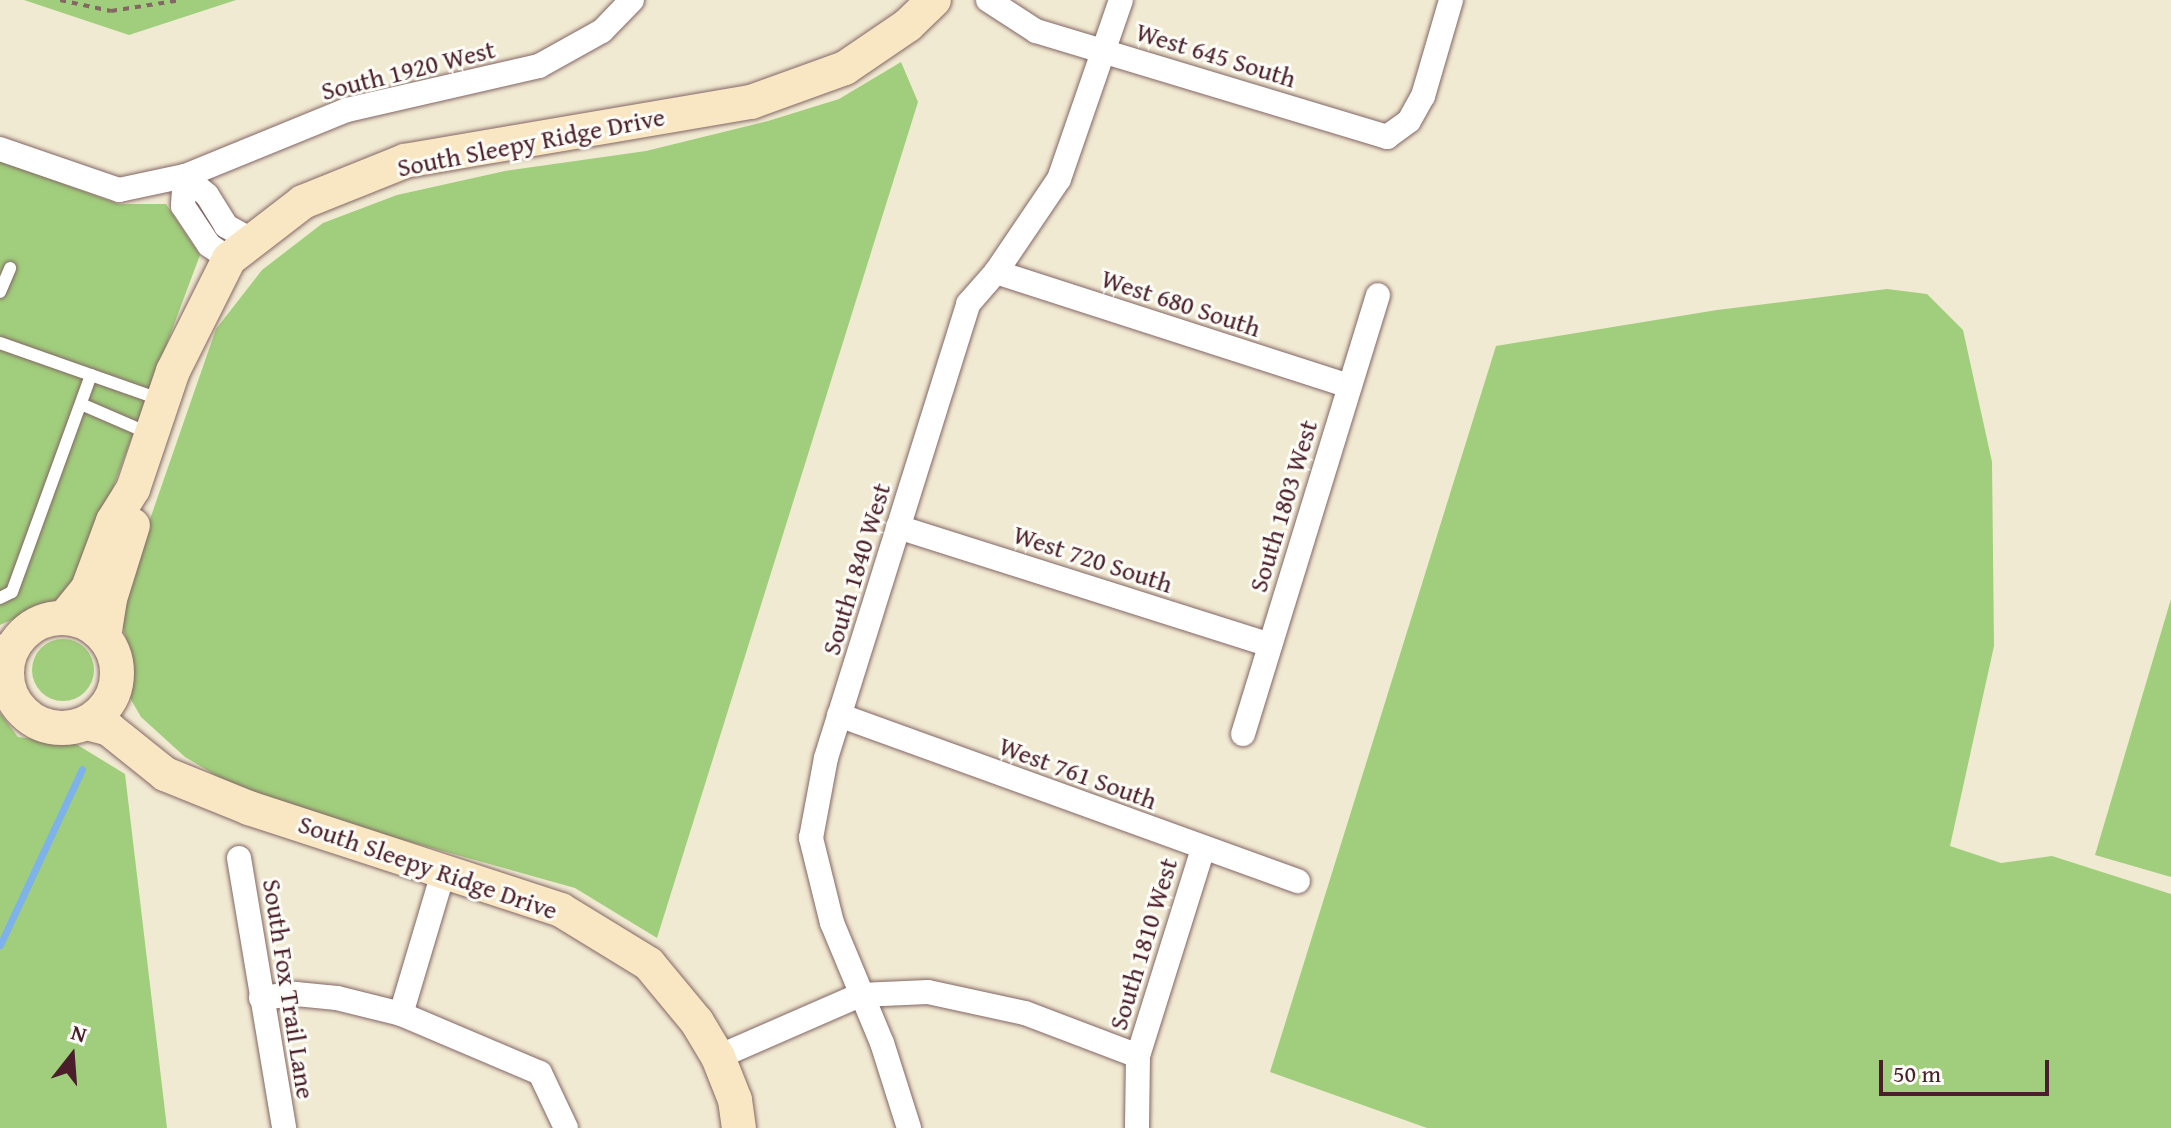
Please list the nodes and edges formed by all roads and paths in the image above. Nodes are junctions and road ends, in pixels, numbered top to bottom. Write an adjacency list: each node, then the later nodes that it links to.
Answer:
1 (60, 0): 2 (path)
2 (181, 0)
3 (632, 0): 10 (street, South 1920 West)
4 (934, 0): 11 (street, South Sleepy Ridge Drive)
5 (988, 0): 8 (street, West 645 South)
6 (1121, 0): 8 (street, South 1840 West)
7 (1451, 0): 8 (street, West 645 South)
8 (1106, 50): 13 (street, South 1840 West)
9 (0, 149): 10 (street, South 1920 West)
10 (185, 176): 11 (street)
11 (229, 243): 19 (street, South Sleepy Ridge Drive)
12 (10, 268): 14 (lane)
13 (996, 272): 18 (street, West 680 South); 23 (street, South 1840 West)
14 (0, 292)
15 (1378, 295): 18 (street, South 1803 West)
16 (0, 343): 17 (lane)
17 (91, 375): 19 (lane); 20 (lane)
18 (1348, 386): 27 (street, South 1803 West)
19 (163, 400): 21 (street, South Sleepy Ridge Drive)
20 (81, 404): 21 (lane); 24 (lane)
21 (151, 434): 22 (street, South Sleepy Ridge Drive)
22 (133, 489): 25 (street, South Sleepy Ridge Drive); 26 (street, South Sleepy Ridge Drive)
23 (898, 527): 27 (street, West 720 South); 31 (street, South 1840 West)
24 (0, 598)
25 (64, 618): 26 (street); 28 (street)
26 (104, 637): 30 (street)
27 (1270, 645): 33 (street, South 1803 West)
28 (7, 646): 29 (street)
29 (4, 685): 32 (street)
30 (112, 695): 32 (street); 34 (street, South Sleepy Ridge Drive)
31 (839, 715): 35 (street, West 761 South); 39 (street, South 1840 West)
32 (87, 723): 34 (street, South Sleepy Ridge Drive)
33 (1243, 734)
34 (200, 787): 37 (street, South Sleepy Ridge Drive)
35 (1203, 848): 38 (street, West 761 South); 42 (street, South 1810 West)
36 (239, 858): 40 (street, South Fox Trail Lane)
37 (444, 870): 41 (street); 43 (street, South Sleepy Ridge Drive)
38 (1298, 881)
39 (860, 995): 42 (street); 43 (street); 47 (street, South 1840 West)
40 (261, 998): 41 (street); 44 (street, South Fox Trail Lane)
41 (401, 1014): 45 (street)
42 (1138, 1056): 48 (street, South 1810 West)
43 (718, 1057): 46 (street, South Sleepy Ridge Drive)
44 (284, 1128)
45 (566, 1128)
46 (739, 1128)
47 (909, 1128)
48 (1137, 1128)

